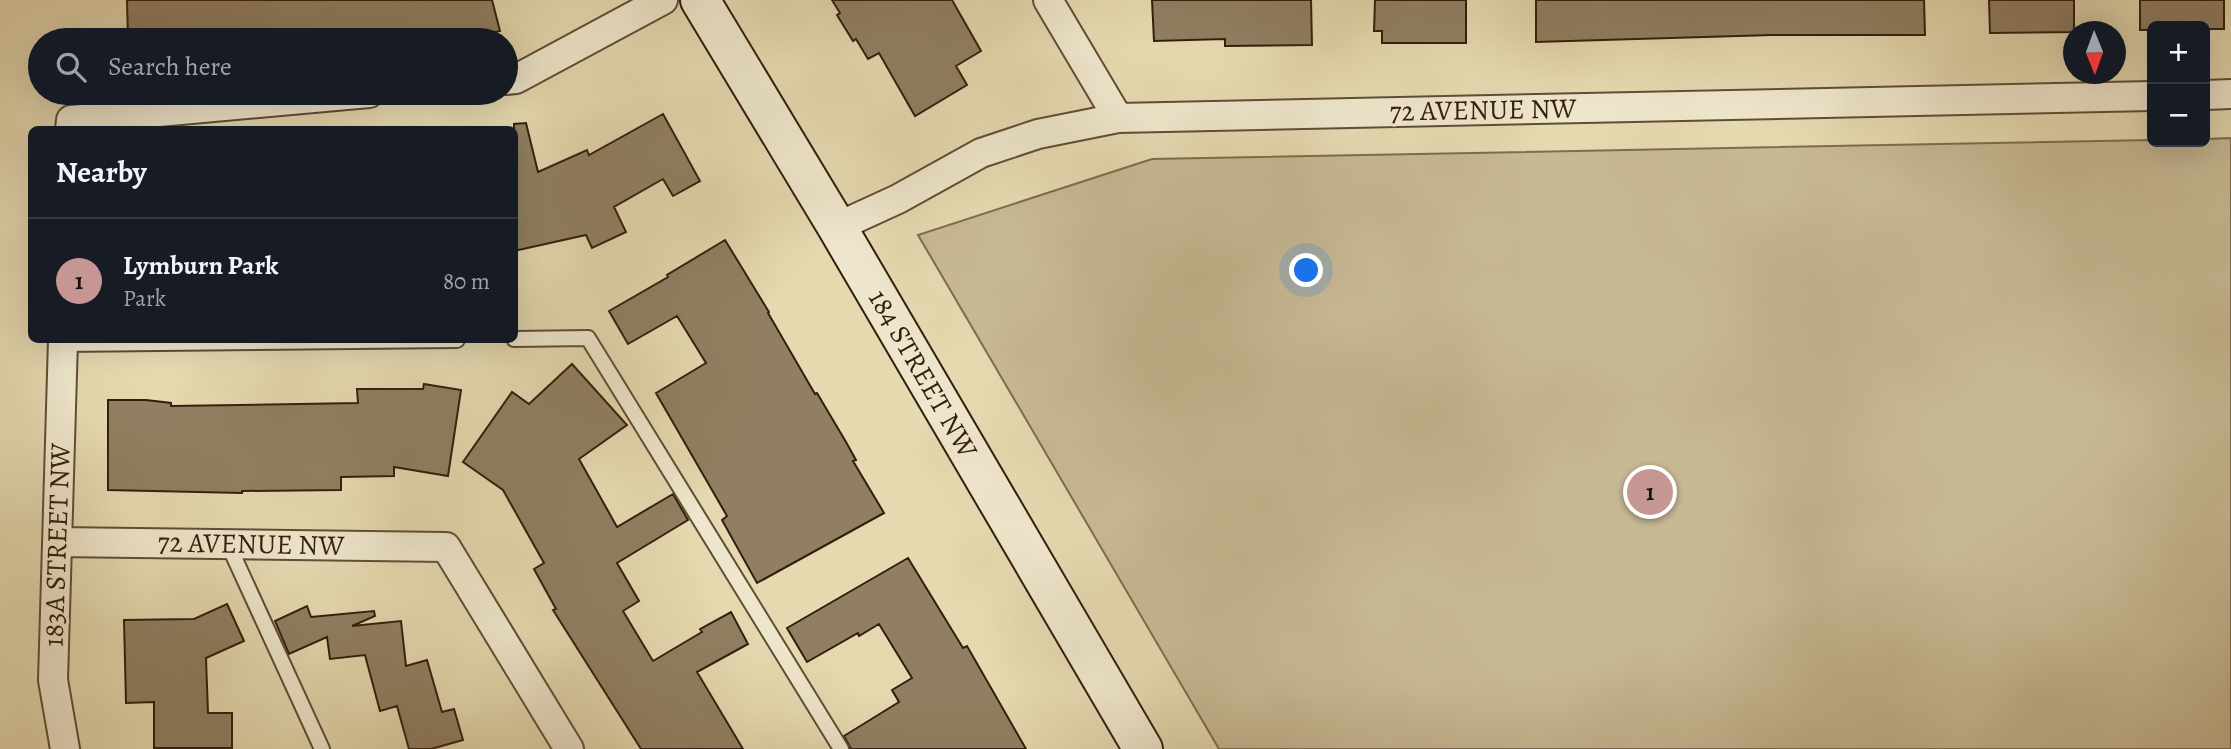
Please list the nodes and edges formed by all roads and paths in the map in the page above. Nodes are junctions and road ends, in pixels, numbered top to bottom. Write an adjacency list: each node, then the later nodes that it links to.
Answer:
1 (663, 0): 4 (street)
2 (700, 0): 11 (street, 184 STREET NW)
3 (1048, 0): 9 (street)
4 (518, 78)
5 (2231, 94): 6 (street)
6 (2210, 95)
7 (2147, 96): 9 (street, 72 AVENUE NW)
8 (257, 105): 10 (street)
9 (1118, 118): 11 (street, 72 AVENUE NW)
10 (71, 125)
11 (837, 227): 20 (street, 184 STREET NW)
12 (518, 339): 19 (lane)
13 (63, 343): 14 (street, 183A STREET NW)
14 (57, 542): 15 (street, 72 AVENUE NW); 16 (street, 183A STREET NW)
15 (228, 544): 17 (lane); 18 (street, 72 AVENUE NW)
16 (65, 749)
17 (322, 749)
18 (569, 749)
19 (841, 749)
20 (1143, 749)

